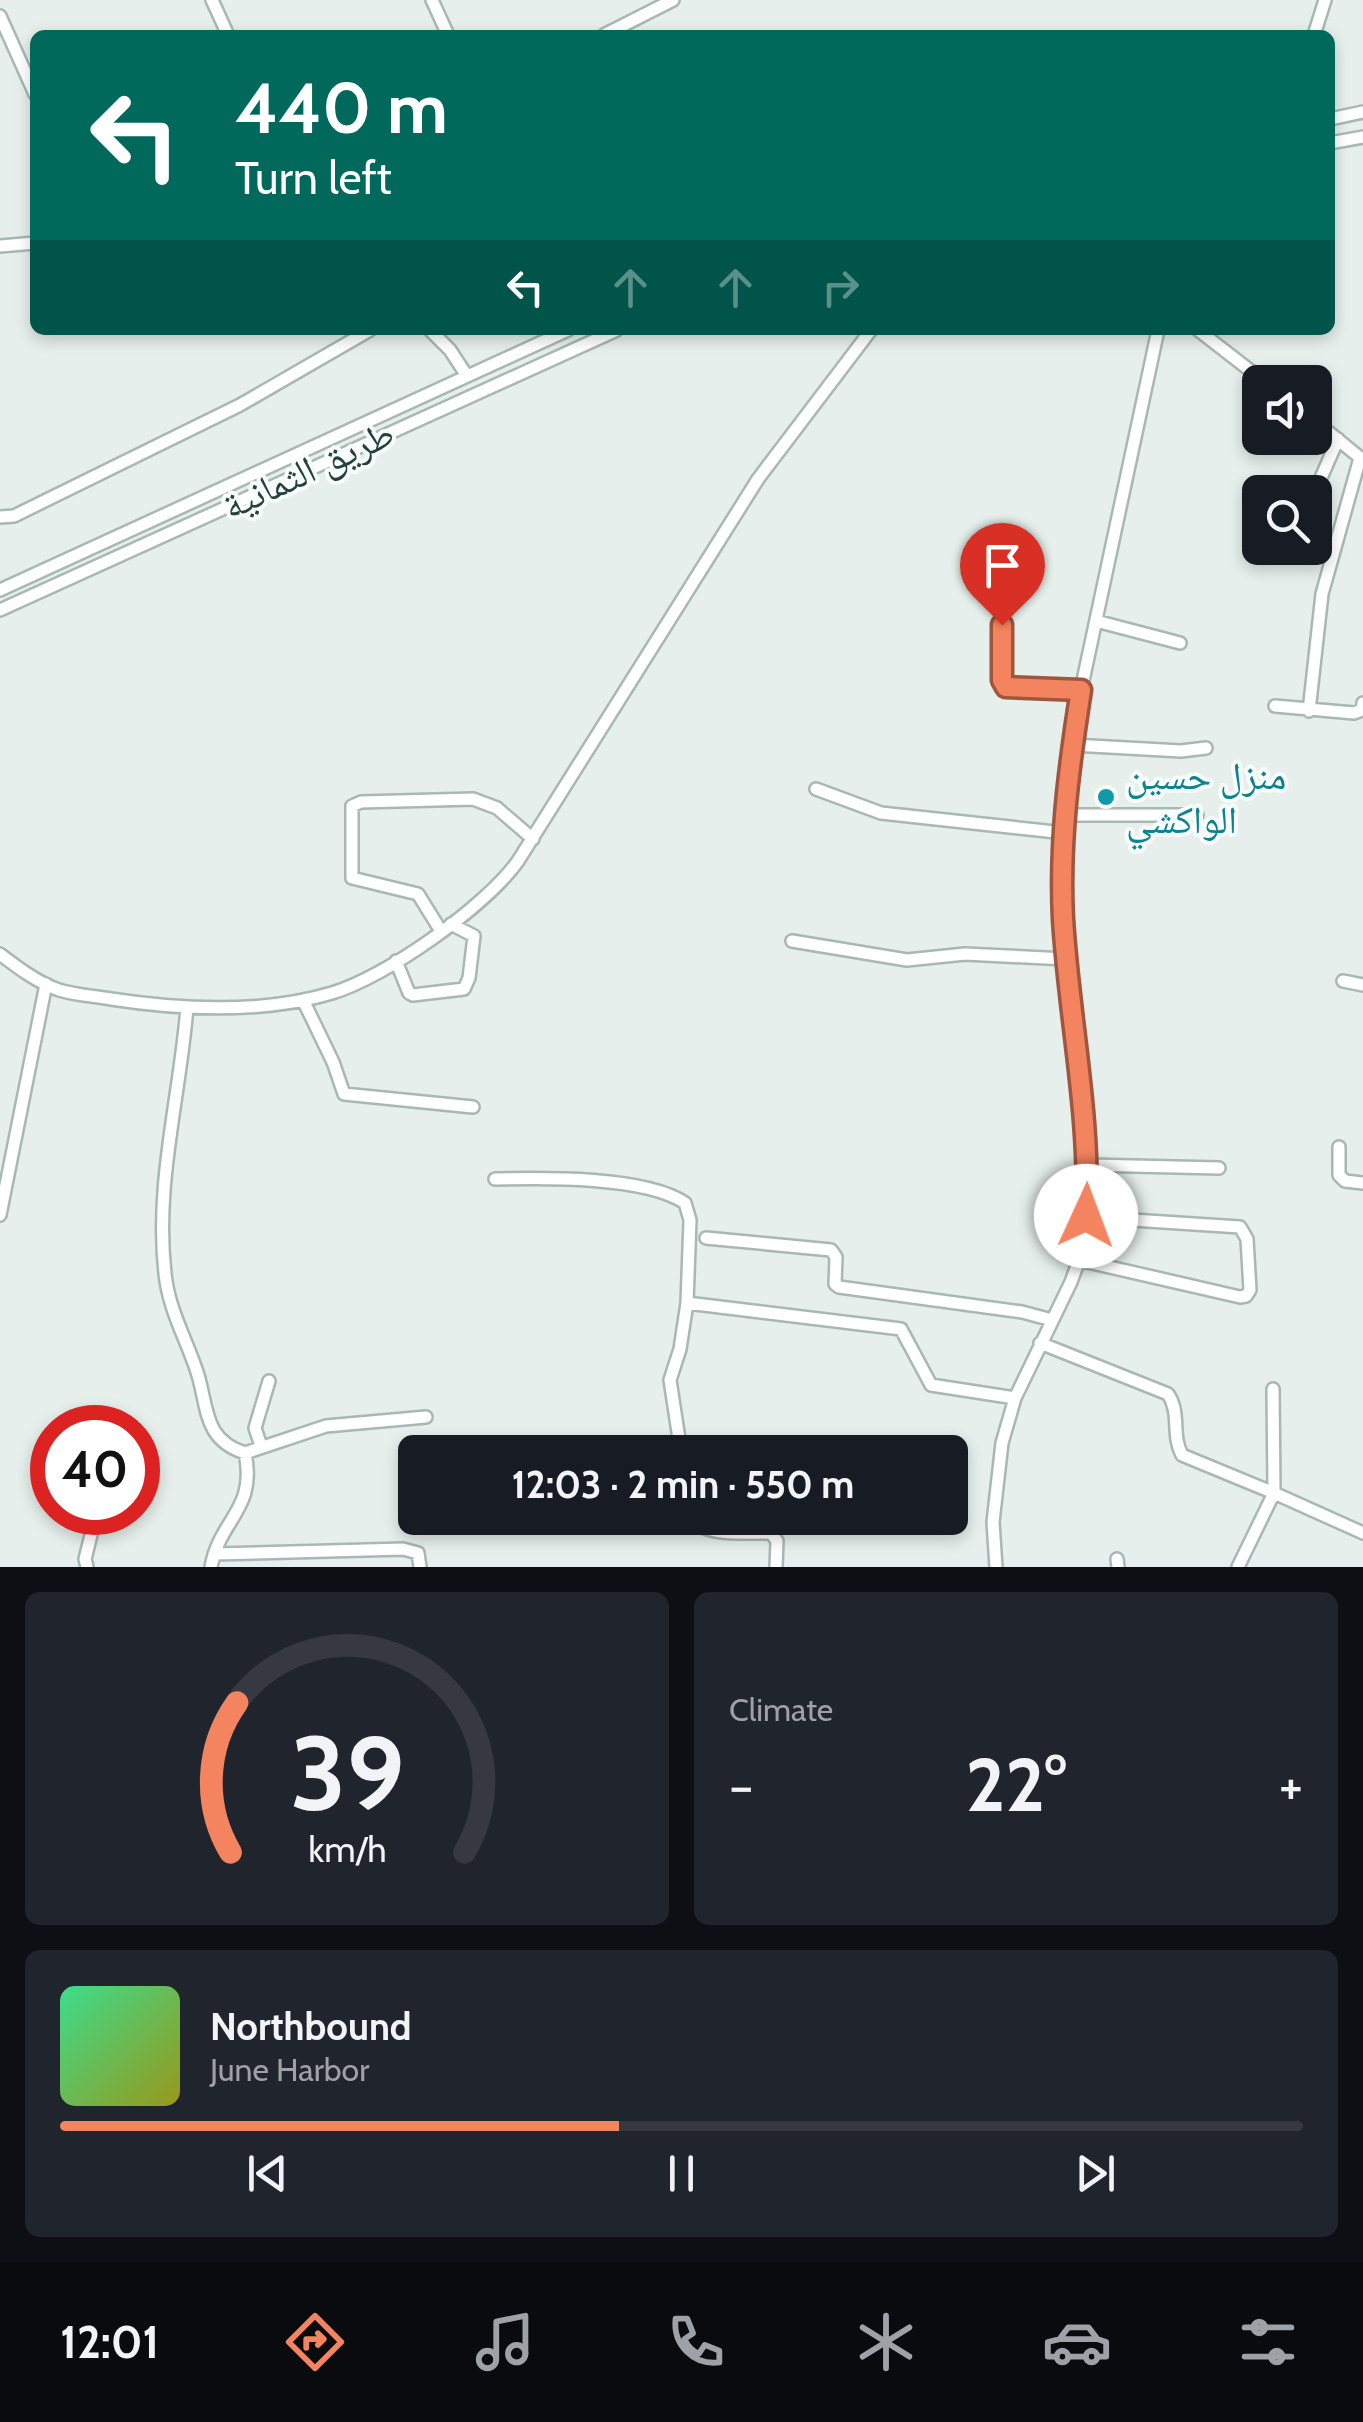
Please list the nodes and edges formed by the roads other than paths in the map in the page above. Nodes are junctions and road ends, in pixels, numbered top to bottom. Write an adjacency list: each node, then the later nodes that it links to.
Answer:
1 (212, 0): 6 (street)
2 (432, 0): 7 (street)
3 (673, 0): 8 (street)
4 (1325, 0): 9 (street)
5 (0, 16): 10 (street)
6 (226, 30)
7 (446, 30)
8 (614, 30)
9 (1316, 30)
10 (30, 83)
11 (1363, 112): 12 (street)
12 (1335, 117)
13 (1363, 137): 14 (street)
14 (1335, 142)
15 (30, 243): 16 (street)
16 (0, 246)
17 (361, 335): 30 (street)
18 (435, 335): 25 (street)
19 (557, 335): 25 (street)
20 (606, 335): 32 (street, طريق الثمانية)
21 (867, 335): 46 (street)
22 (1157, 335): 33 (street)
23 (1204, 335): 24 (street)
24 (1243, 365)
25 (467, 376): 31 (street)
26 (1332, 434): 27 (street)
27 (1338, 438): 28 (street); 29 (street)
28 (1361, 459): 39 (street)
29 (1322, 475)
30 (0, 517)
31 (0, 590)
32 (0, 610)
33 (1096, 621): 35 (street); 36 (street)
34 (1002, 625): 36 (street)
35 (1180, 643)
36 (1081, 690): 40 (street)
37 (1363, 703): 39 (street)
38 (1275, 706): 39 (street)
39 (1309, 711)
40 (1073, 745): 41 (street); 43 (street)
41 (1206, 748)
42 (816, 789): 45 (street)
43 (1064, 815): 44 (street); 45 (street)
44 (1197, 815)
45 (1065, 833): 50 (street)
46 (533, 839): 47 (street); 47 (street)
47 (446, 927): 51 (street); 51 (street)
48 (792, 941): 50 (street)
49 (0, 954): 53 (street)
50 (1066, 959): 59 (street)
51 (396, 961): 55 (street)
52 (1344, 981): 54 (street)
53 (46, 984): 56 (street); 63 (street)
54 (1363, 984)
55 (303, 1000): 56 (street); 57 (street)
56 (187, 1007): 76 (street)
57 (473, 1106)
58 (1338, 1146): 62 (street)
59 (1088, 1164): 60 (street); 64 (street)
60 (1219, 1168)
61 (496, 1179): 67 (street)
62 (1363, 1183)
63 (0, 1215)
64 (1086, 1216): 66 (street); 66 (street)
65 (706, 1238): 68 (street)
66 (1079, 1260): 68 (street)
67 (687, 1303): 72 (street); 74 (street)
68 (1052, 1320): 69 (street)
69 (1040, 1343): 72 (street); 77 (street)
70 (270, 1381): 75 (street)
71 (1272, 1389): 77 (street)
72 (1015, 1398): 85 (street)
73 (426, 1417): 75 (street)
74 (678, 1435)
75 (261, 1446): 76 (street)
76 (244, 1454): 81 (street)
77 (1274, 1492): 78 (street); 86 (street)
78 (1363, 1533)
79 (91, 1535): 82 (street)
80 (772, 1535): 84 (street)
81 (213, 1560): 83 (street)
82 (87, 1567)
83 (420, 1567)
84 (776, 1567)
85 (996, 1567)
86 (1238, 1567)

